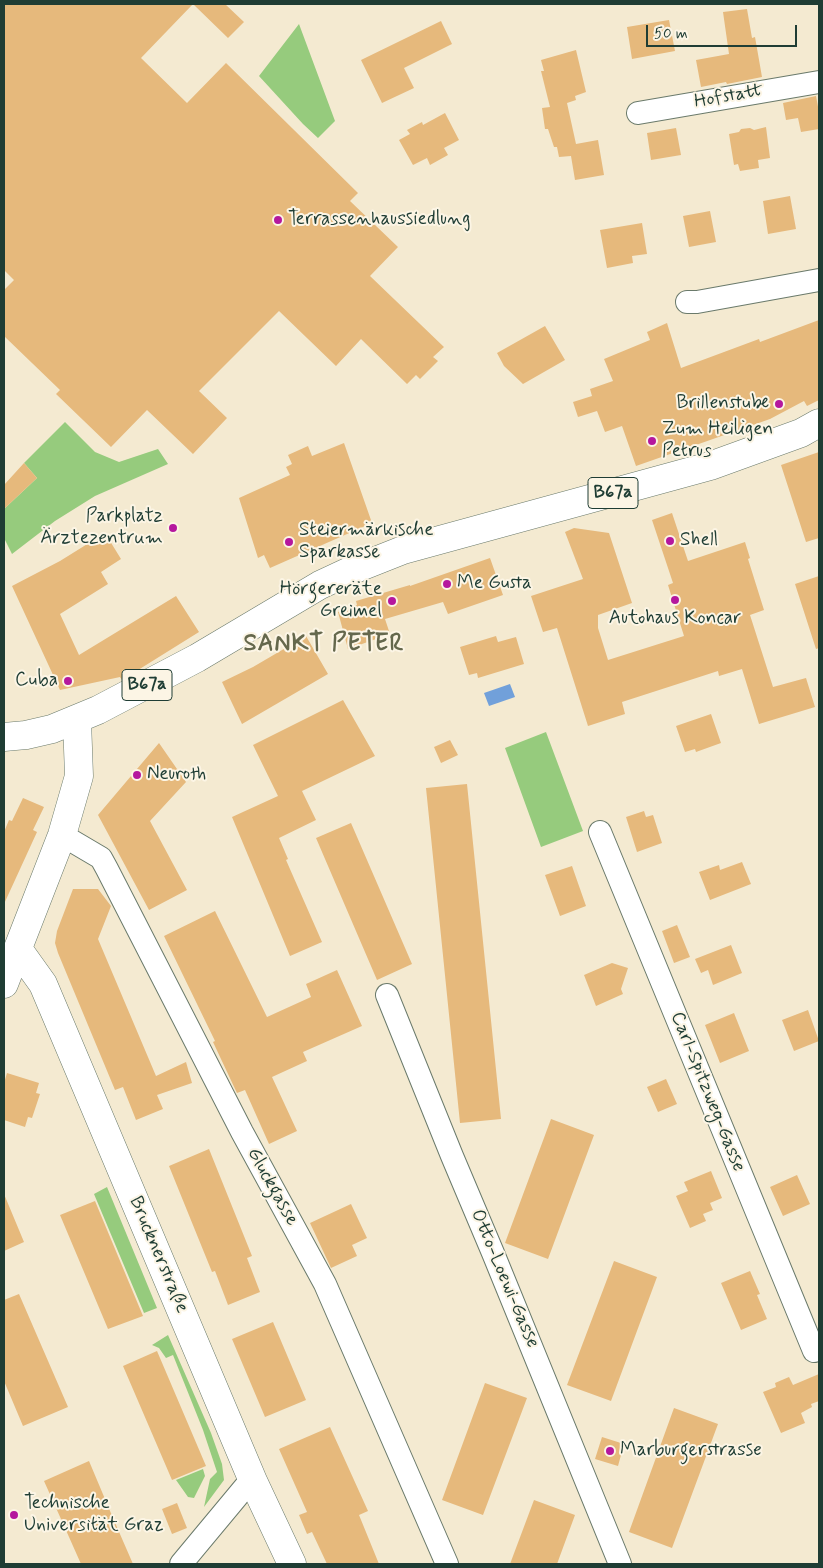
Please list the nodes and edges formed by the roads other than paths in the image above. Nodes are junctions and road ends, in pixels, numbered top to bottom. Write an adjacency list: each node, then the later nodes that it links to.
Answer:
1 (819, 82): 2 (street, Hofstatt)
2 (638, 113)
3 (819, 280): 4 (street)
4 (687, 302)
5 (819, 423): 6 (main road, B67a)
6 (76, 720): 7 (main road, B67a); 9 (main road)
7 (4, 737)
8 (600, 832): 13 (street, Carl-Spitzweg-Gasse)
9 (62, 835): 10 (main road); 17 (street, Gluckgasse)
10 (18, 949): 11 (main road); 14 (main road, Brucknerstraße)
11 (4, 984)
12 (387, 994): 18 (street, Otto-Loewi-Gasse)
13 (816, 1350)
14 (253, 1482): 15 (street); 16 (main road, Brucknerstraße)
15 (181, 1564)
16 (292, 1564)
17 (447, 1564)
18 (620, 1564)

